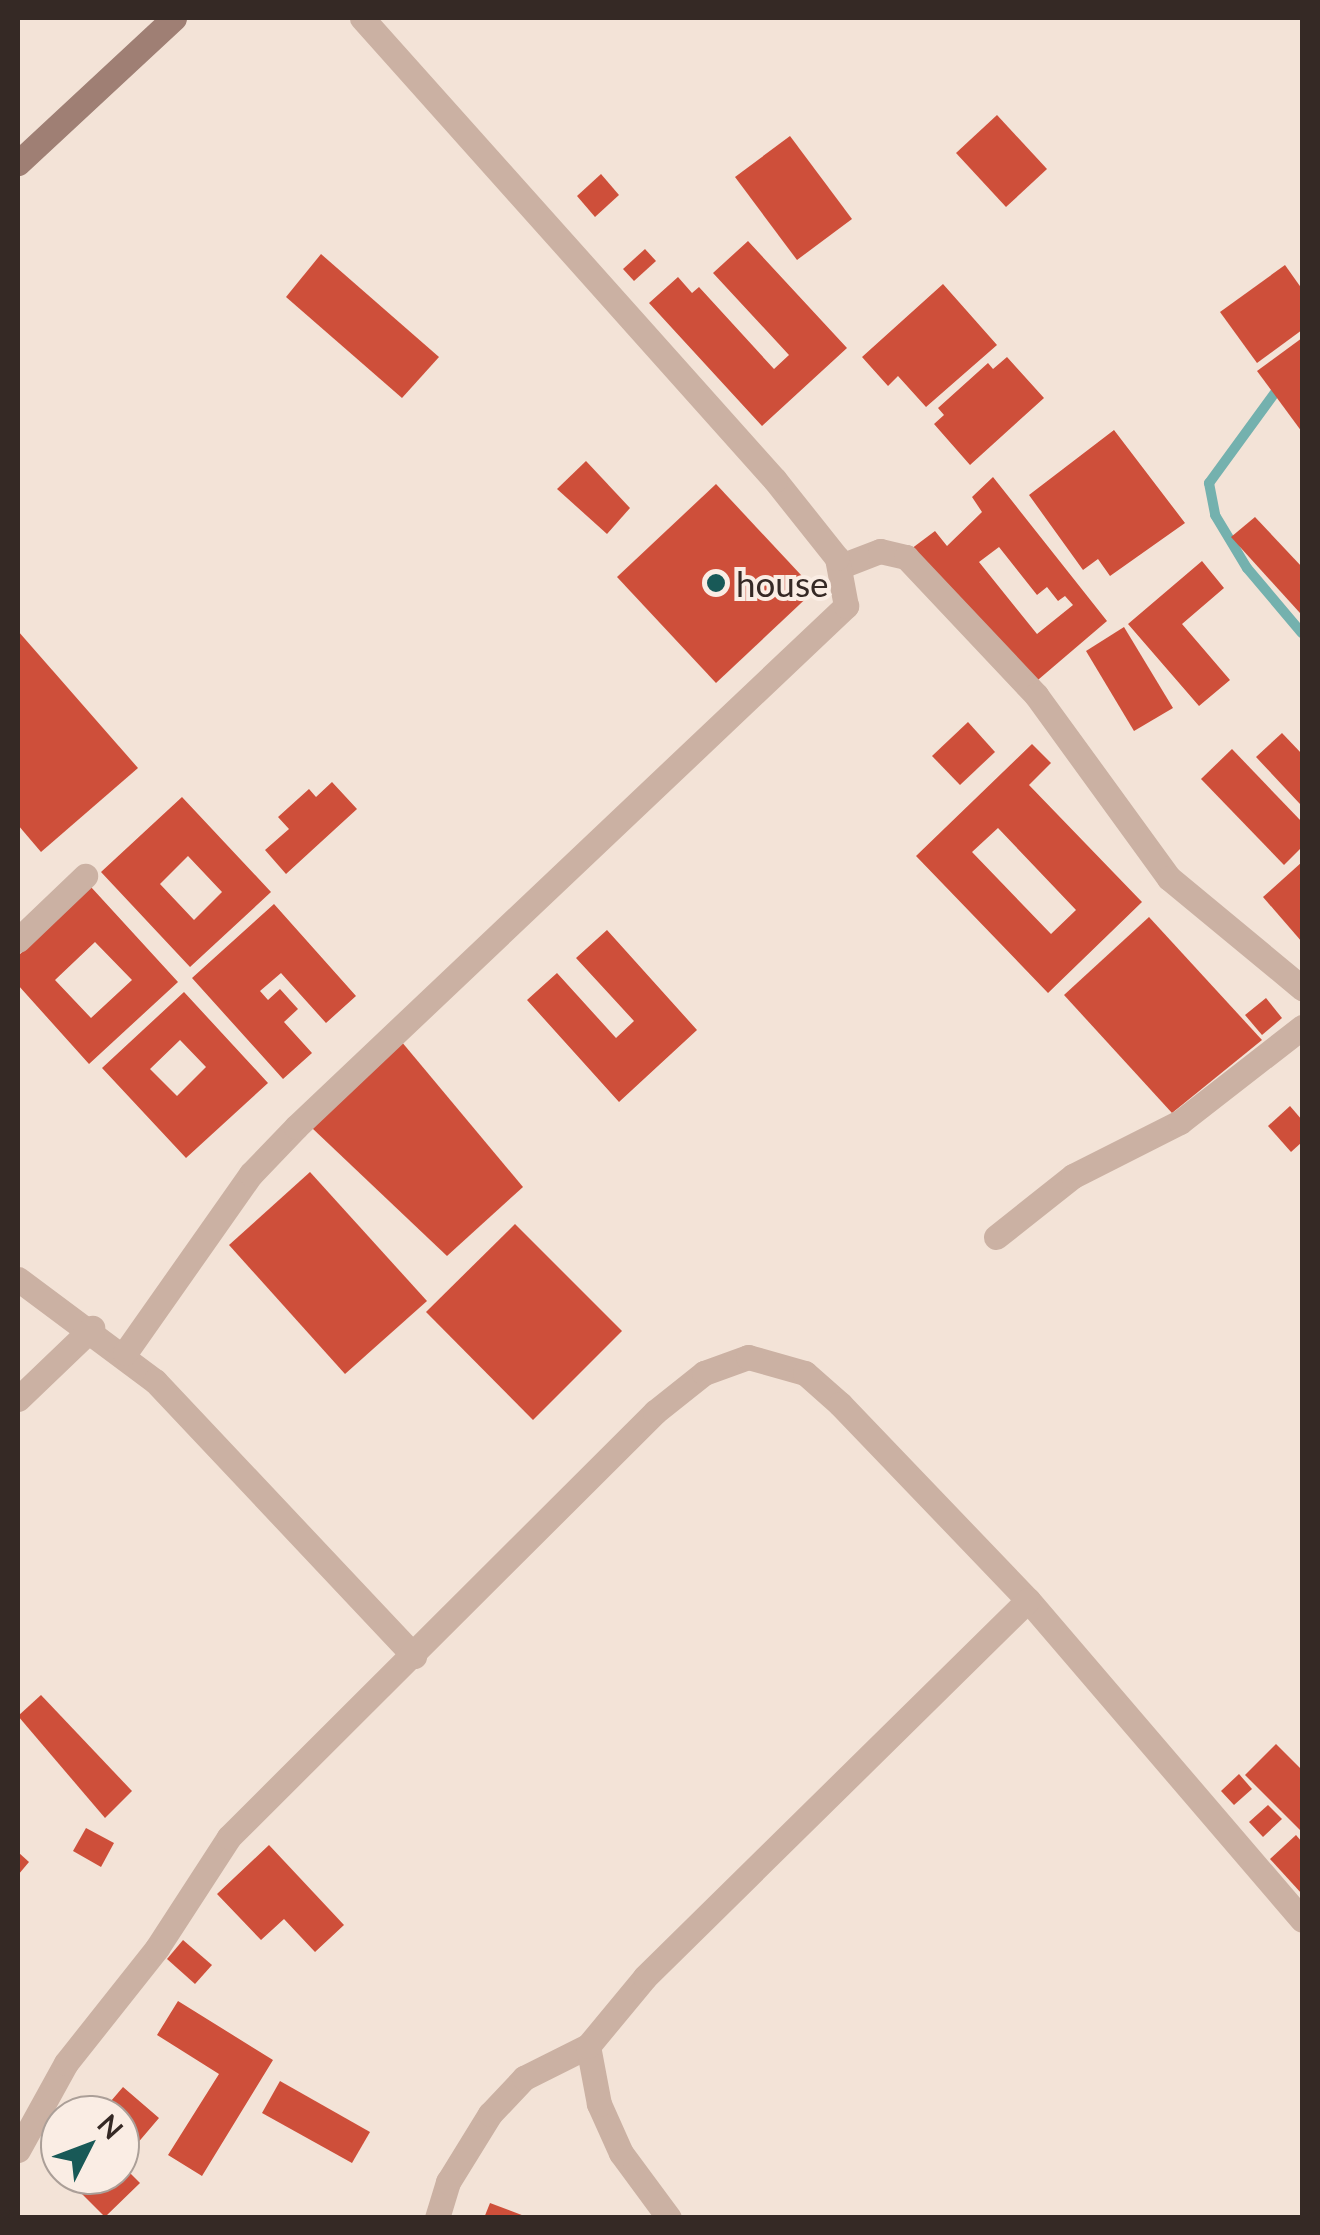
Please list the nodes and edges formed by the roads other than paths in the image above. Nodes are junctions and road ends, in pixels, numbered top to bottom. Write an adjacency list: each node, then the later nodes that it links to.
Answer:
1 (174, 18): 3 (main road)
2 (362, 18): 4 (street)
3 (18, 163)
4 (841, 566): 7 (street); 12 (street)
5 (85, 876): 6 (street)
6 (18, 940)
7 (1302, 988)
8 (1302, 1027): 9 (street)
9 (996, 1237)
10 (18, 1279): 11 (street)
11 (92, 1328): 12 (street); 13 (street)
12 (125, 1353): 15 (street)
13 (18, 1400)
14 (1028, 1600): 15 (street); 16 (street); 17 (street)
15 (414, 1656): 18 (street)
16 (1302, 1920)
17 (588, 2046): 19 (street); 20 (street)
18 (18, 2150)
19 (437, 2218)
20 (669, 2218)

